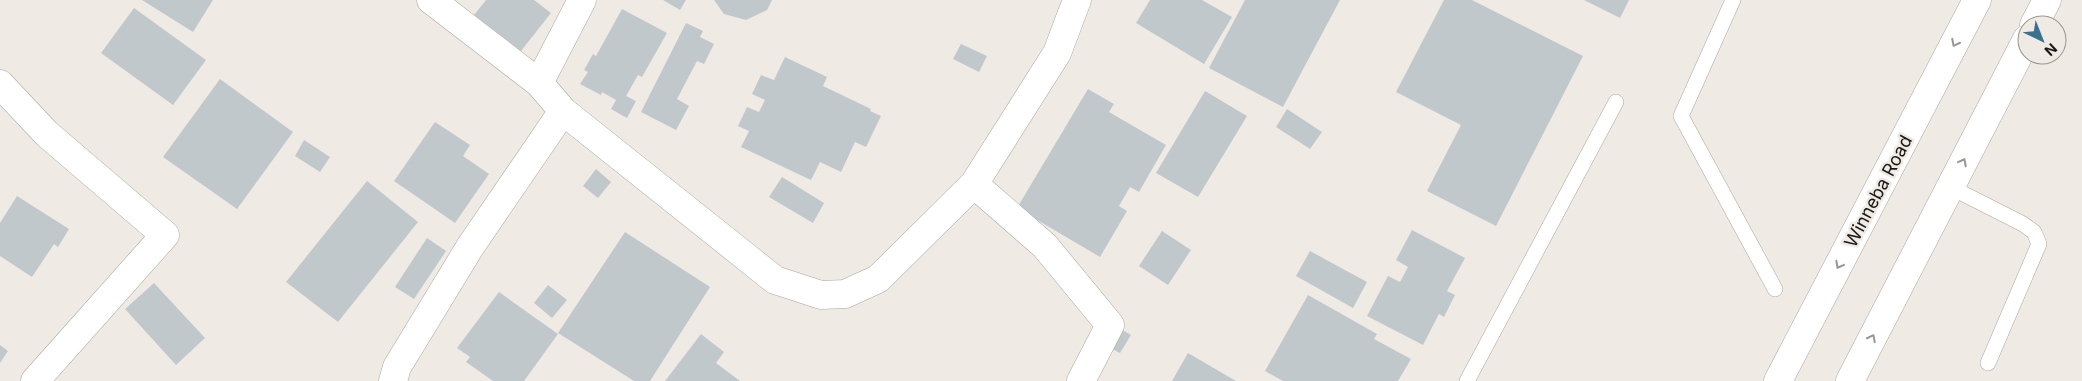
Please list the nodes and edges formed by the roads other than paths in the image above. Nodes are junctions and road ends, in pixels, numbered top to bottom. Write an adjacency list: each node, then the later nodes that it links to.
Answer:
1 (431, 0): 9 (main road)
2 (582, 0): 9 (main road)
3 (1077, 0): 13 (main road)
4 (1733, 0): 15 (lane)
5 (1977, 0): 21 (main road, Winneba Road, one-way to 21)
6 (2048, 0): 7 (main road)
7 (2040, 15)
8 (2017, 58): 14 (main road, one-way to 8)
9 (539, 83): 12 (main road)
10 (0, 84): 17 (main road)
11 (1616, 102): 20 (lane)
12 (563, 111): 13 (main road); 18 (main road)
13 (974, 184): 19 (main road)
14 (1950, 187): 16 (lane); 22 (main road, one-way to 14)
15 (1775, 289)
16 (1988, 364)
17 (35, 381)
18 (393, 381)
19 (1081, 381)
20 (1467, 381)
21 (1778, 381)
22 (1850, 381)

